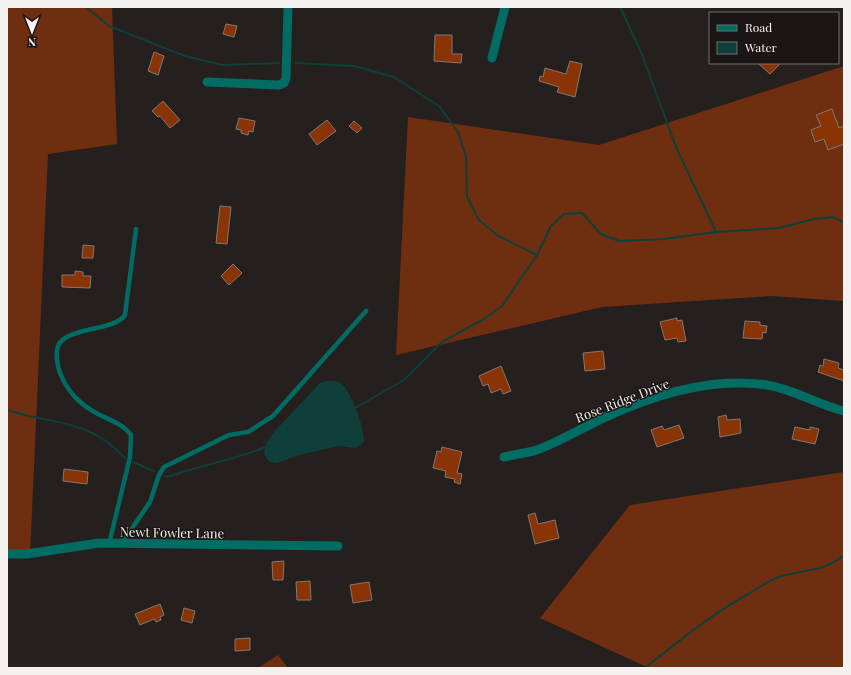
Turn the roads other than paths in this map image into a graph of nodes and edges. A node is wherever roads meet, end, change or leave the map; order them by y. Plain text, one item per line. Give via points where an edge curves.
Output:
1 (288, 7) edge
2 (505, 7) edge
3 (492, 58) dead end
4 (206, 82) dead end
5 (136, 229) dead end
6 (366, 311) dead end
7 (844, 411) edge
8 (504, 458) dead end
9 (109, 544) junction
10 (121, 544) junction
11 (338, 546) dead end
12 (7, 554) edge

1 - 4 street via 284,83 279,85
2 - 3 street
5 - 9 lane via 125,315 122,320 66,338 60,342 57,351 63,379 76,399 98,414 122,425 131,435 130,457
6 - 10 lane via 273,416 248,432 229,435 164,467 150,502
7 - 8 street, Rose Ridge Drive via 793,391 766,385 731,383 681,391 645,402 610,415 535,450
9 - 10 street, Newt Fowler Lane
9 - 12 street, Newt Fowler Lane via 86,544 27,554
10 - 11 street, Newt Fowler Lane

